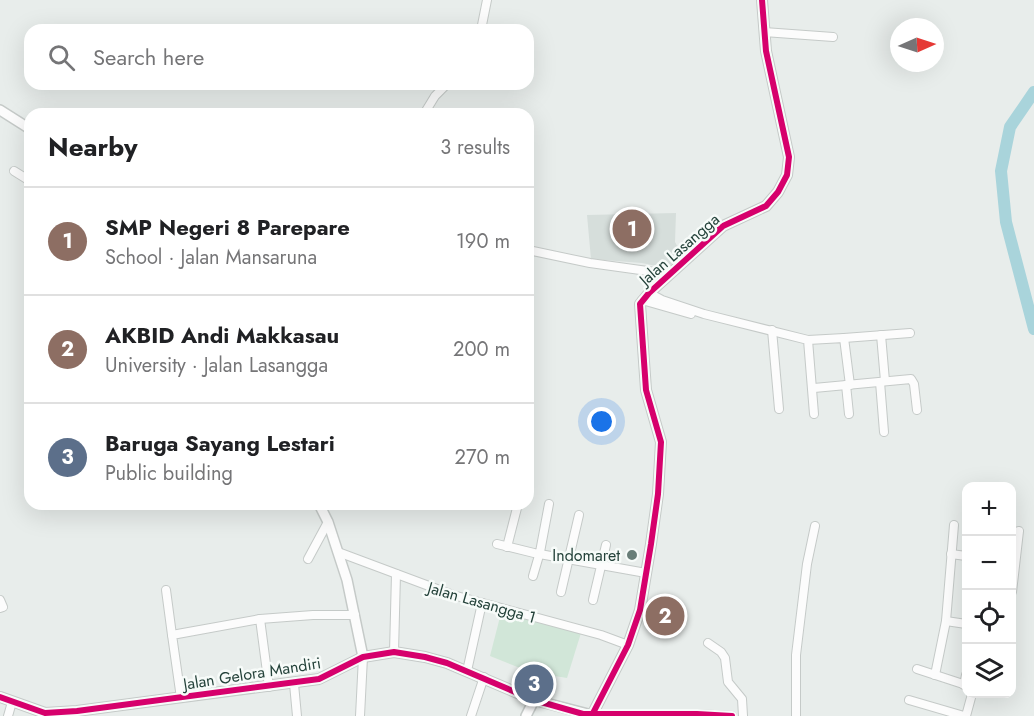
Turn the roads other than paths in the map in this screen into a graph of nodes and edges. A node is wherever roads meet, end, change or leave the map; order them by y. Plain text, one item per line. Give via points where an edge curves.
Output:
1 (487, 0) edge
2 (762, 0) edge
3 (482, 24) edge
4 (764, 32) junction
5 (833, 38) dead end
6 (442, 90) edge
7 (429, 108) edge
8 (0, 110) edge
9 (24, 125) edge
10 (14, 171) dead end
11 (24, 177) edge
12 (534, 251) edge
13 (669, 274) junction
14 (646, 296) junction
15 (772, 330) junction
16 (910, 333) dead end
17 (881, 334) junction
18 (844, 338) junction
19 (808, 340) junction
20 (883, 382) junction
21 (848, 385) junction
22 (813, 388) junction
23 (779, 410) dead end
24 (917, 410) dead end
25 (814, 414) dead end
26 (849, 414) dead end
27 (884, 432) dead end
28 (549, 504) dead end
29 (322, 510) edge
30 (516, 510) edge
31 (579, 515) dead end
32 (328, 522) junction
33 (954, 525) dead end
34 (815, 526) dead end
35 (1018, 531) dead end
36 (1016, 543) edge
37 (497, 544) dead end
38 (606, 545) dead end
39 (507, 546) junction
40 (338, 552) junction
41 (540, 552) junction
42 (951, 554) junction
43 (962, 555) edge
44 (568, 558) junction
45 (308, 559) dead end
46 (601, 564) junction
47 (646, 573) junction
48 (396, 574) junction
49 (532, 576) dead end
50 (166, 590) dead end
51 (561, 591) dead end
52 (0, 600) edge
53 (593, 600) dead end
54 (482, 603) junction
55 (0, 608) edge
56 (355, 615) junction
57 (260, 619) junction
58 (946, 621) junction
59 (962, 623) edge
60 (172, 635) junction
61 (708, 643) dead end
62 (628, 645) junction
63 (394, 652) junction
64 (363, 657) junction
65 (917, 669) dead end
66 (467, 671) junction
67 (935, 675) junction
68 (484, 677) junction
69 (294, 684) junction
70 (962, 684) edge
71 (268, 687) junction
72 (0, 697) edge
73 (181, 698) junction
74 (970, 698) edge
75 (534, 700) junction
76 (909, 700) dead end
77 (12, 702) junction
78 (78, 714) edge
79 (596, 715) edge
80 (8, 716) edge
81 (297, 716) edge
82 (360, 716) edge
83 (471, 716) edge
84 (526, 716) edge
85 (732, 716) edge
86 (743, 716) edge
87 (796, 716) edge
88 (965, 716) edge

1 - 3 street
2 - 4 street, Jalan Lasangga
4 - 5 street
4 - 13 street, Jalan Lasangga via 789,157 787,175 766,206 723,226
6 - 7 street
8 - 9 street
10 - 11 street
12 - 13 street
13 - 14 street, Jalan Lasangga
14 - 15 street via 694,315
14 - 47 street, Jalan Lasangga via 640,309 645,383 662,447
15 - 19 street
15 - 23 street
16 - 17 street
17 - 18 street
17 - 20 street
18 - 19 street
18 - 21 street
19 - 22 street
20 - 21 street
20 - 24 street via 913,381
20 - 27 street
21 - 22 street
21 - 26 street
22 - 25 street
28 - 41 street
29 - 32 street
30 - 39 street
31 - 44 street
32 - 40 street
32 - 45 street
33 - 42 street
34 - 87 street via 796,655
35 - 36 street
37 - 39 street
38 - 46 street
39 - 41 street
40 - 48 street, Jalan Lasangga 1
40 - 56 street
41 - 44 street
41 - 49 street
42 - 43 street
42 - 58 street
44 - 46 street
44 - 51 street
46 - 47 street
46 - 53 street
47 - 62 street, Jalan Lasangga via 640,610
48 - 54 street, Jalan Lasangga 1
48 - 63 street
50 - 60 street
52 - 55 street
54 - 62 street, Jalan Lasangga 1
54 - 66 street
56 - 57 street
56 - 64 street
57 - 60 street
57 - 71 street
58 - 59 street
58 - 67 street
60 - 73 street
61 - 86 street via 725,658 729,684 742,699
62 - 79 street, Jalan Lasangga
63 - 64 street, Jalan Gelora Mandiri
63 - 66 street, Jalan Gelora Mandiri
64 - 69 street, Jalan Gelora Mandiri via 331,675
64 - 82 street
65 - 67 street
66 - 68 street, Jalan Gelora Mandiri
67 - 70 street
68 - 75 street, Jalan Gelora Mandiri
68 - 83 street
69 - 71 street, Jalan Gelora Mandiri
69 - 81 street
71 - 73 street, Jalan Gelora Mandiri
72 - 77 street, Jalan Gelora Mandiri
73 - 78 street, Jalan Gelora Mandiri
74 - 88 street
75 - 79 street, Jalan Gelora Mandiri
75 - 84 street
76 - 88 street
77 - 78 street, Jalan Gelora Mandiri via 45,713
77 - 80 street
79 - 85 street

